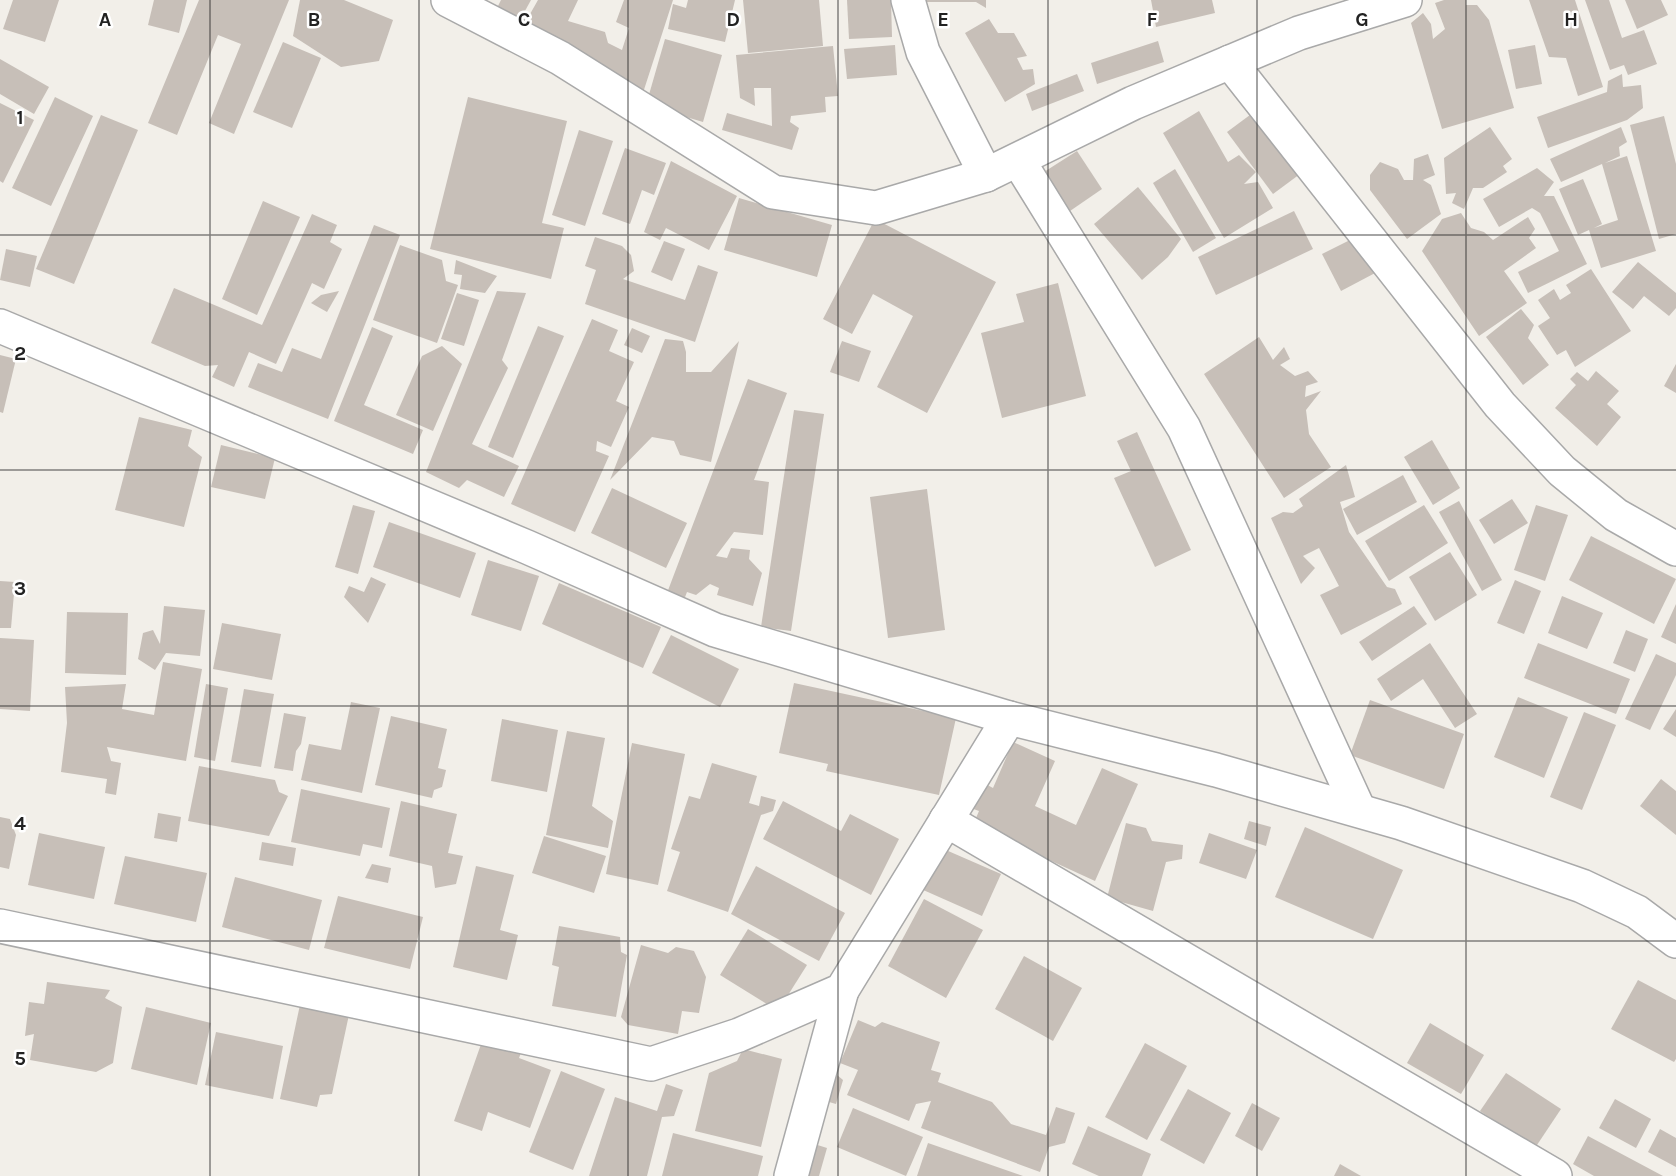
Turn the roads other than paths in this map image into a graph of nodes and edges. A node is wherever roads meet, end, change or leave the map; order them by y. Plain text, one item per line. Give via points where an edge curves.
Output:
1 (448, 0) edge
2 (908, 0) edge
3 (1405, 0) edge
4 (1230, 62) junction
5 (1018, 160) junction
6 (986, 175) junction
7 (0, 326) edge
8 (1676, 549) edge
9 (1009, 718) junction
10 (1359, 810) junction
11 (946, 820) junction
12 (0, 926) edge
13 (1676, 941) edge
14 (843, 990) junction
15 (791, 1176) edge
16 (1555, 1176) edge

1 - 6 street via 560,58 773,192 876,208
2 - 6 street via 923,52
3 - 4 street via 1299,33
4 - 5 street via 1133,102
4 - 8 street via 1500,405 1562,471 1607,508
5 - 6 street
5 - 10 street via 1184,428
7 - 9 street via 715,630
9 - 10 street
9 - 11 street
10 - 13 street via 1582,886 1637,912
11 - 14 street
11 - 16 street
12 - 14 street via 651,1064 739,1035
14 - 15 street

